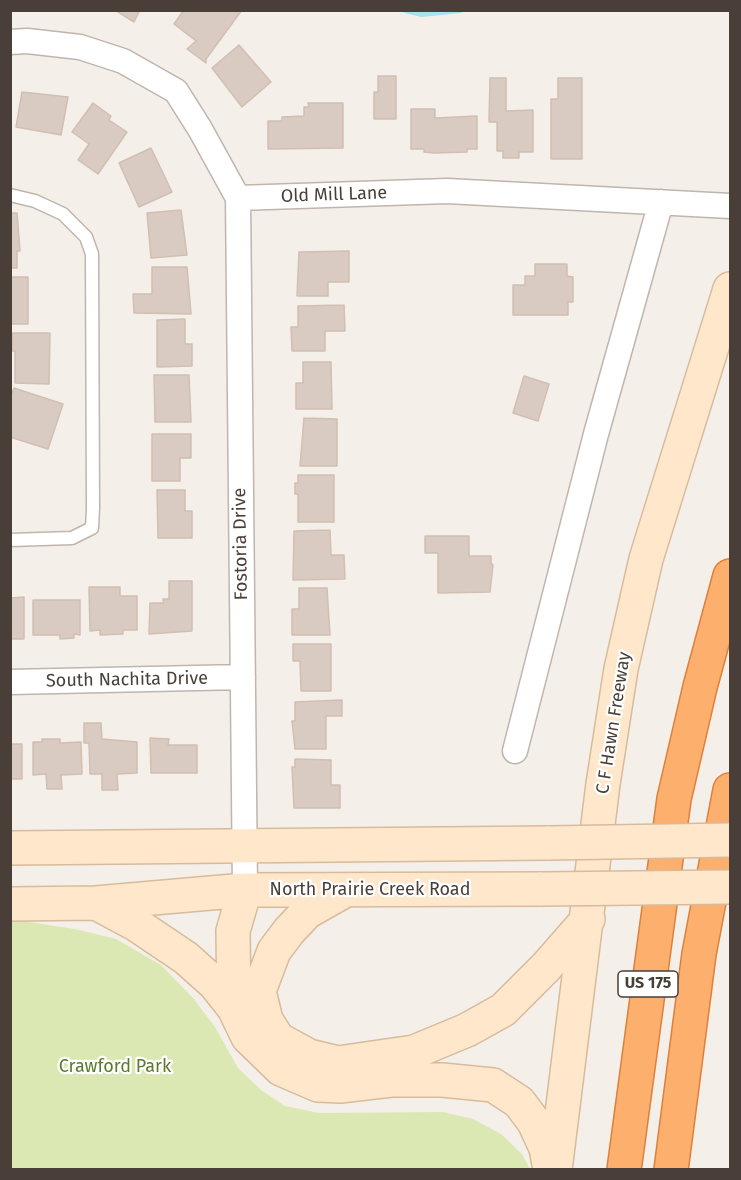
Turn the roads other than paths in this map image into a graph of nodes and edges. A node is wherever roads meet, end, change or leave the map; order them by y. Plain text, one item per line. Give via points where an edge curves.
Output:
1 (10, 42) edge
2 (10, 195) edge
3 (238, 198) junction
4 (661, 202) junction
5 (730, 206) edge
6 (730, 289) edge
7 (10, 540) edge
8 (730, 576) edge
9 (243, 677) junction
10 (10, 682) edge
11 (515, 751) dead end
12 (730, 790) edge
13 (730, 840) edge
14 (245, 847) junction
15 (10, 848) edge
16 (730, 887) edge
17 (245, 890) junction
18 (344, 891) junction
19 (96, 903) junction
20 (10, 904) edge
21 (588, 919) junction
22 (247, 1000) junction
23 (550, 1170) edge
24 (555, 1170) edge
25 (624, 1170) edge
26 (671, 1170) edge

1 - 3 street via 80,47 123,61 176,91
2 - 7 lane via 63,214 86,237 92,254 93,508 92,528 72,538
3 - 4 street, Old Mill Lane via 447,191
3 - 9 street, Fostoria Drive
4 - 5 street, Old Mill Lane
4 - 11 street via 596,434
6 - 21 main road, C F Hawn Freeway via 646,560 621,669
8 - 25 highway, US 175 via 674,800
9 - 10 street, South Nachita Drive
9 - 14 street, Fostoria Drive
12 - 26 highway, US 175 via 699,954
13 - 14 main road, bridge
14 - 15 main road
14 - 17 street, Fostoria Drive
16 - 18 main road, North Prairie Creek Road, bridge
17 - 18 main road, North Prairie Creek Road
17 - 19 main road, North Prairie Creek Road
17 - 22 main road via 259,932
18 - 22 main road via 307,912 289,931
19 - 20 main road, North Prairie Creek Road
19 - 22 main road via 186,958 215,984
21 - 22 main road via 502,1010 414,1052 338,1063 309,1056 278,1039
21 - 24 main road, C F Hawn Freeway
22 - 23 main road via 248,1037 281,1069 318,1085 392,1080 493,1085 519,1102 534,1122

